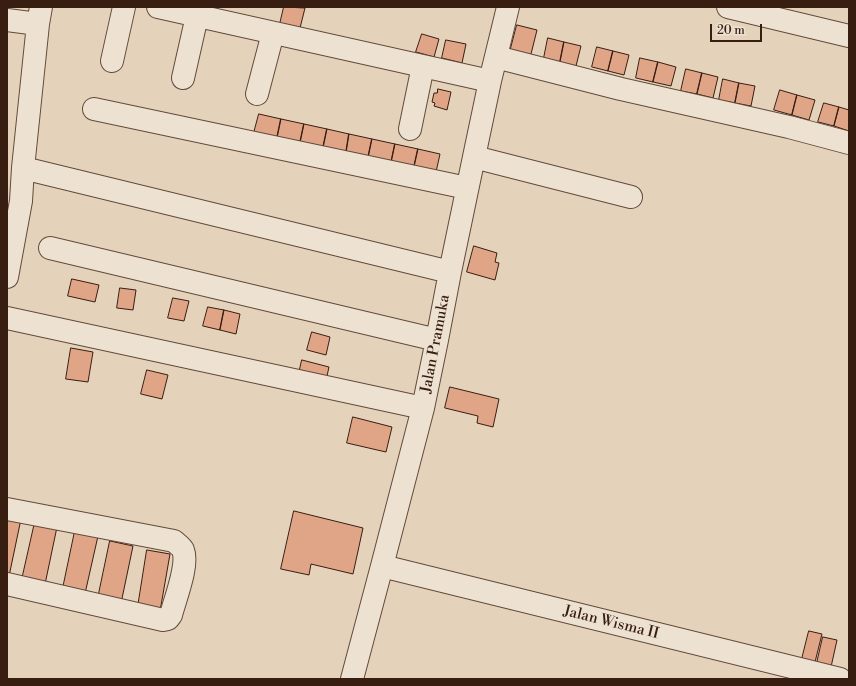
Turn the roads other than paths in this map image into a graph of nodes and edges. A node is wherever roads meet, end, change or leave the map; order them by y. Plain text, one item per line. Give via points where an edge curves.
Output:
1 (124, 7) edge
2 (158, 7) edge
3 (508, 7) edge
4 (728, 7) edge
5 (40, 16) edge
6 (197, 16) junction
7 (7, 20) edge
8 (273, 33) junction
9 (849, 36) edge
10 (496, 57) junction
11 (112, 61) dead end
12 (423, 66) junction
13 (183, 78) dead end
14 (490, 81) junction
15 (257, 94) dead end
16 (94, 109) dead end
17 (410, 129) dead end
18 (849, 143) edge
19 (474, 157) junction
20 (23, 168) junction
21 (467, 188) junction
22 (631, 197) dead end
23 (14, 201) edge
24 (50, 248) dead end
25 (450, 272) junction
26 (7, 277) edge
27 (7, 318) edge
28 (437, 340) junction
29 (423, 408) junction
30 (7, 509) edge
31 (382, 566) junction
32 (7, 584) edge
33 (353, 679) edge
34 (840, 679) edge

1 - 11 street
2 - 6 street
3 - 10 street, Jalan Pramuka
4 - 9 street
5 - 7 street
5 - 20 street
6 - 8 street
6 - 13 street
8 - 12 street
8 - 15 street
10 - 14 street, Jalan Pramuka
10 - 18 street via 622,89 789,126
12 - 14 street
12 - 17 street
14 - 19 street, Jalan Pramuka
16 - 21 street
19 - 21 street, Jalan Pramuka
19 - 22 street
20 - 23 street
20 - 25 street
21 - 25 street, Jalan Pramuka
23 - 26 street
24 - 28 street
25 - 28 street, Jalan Pramuka
27 - 29 street
28 - 29 street, Jalan Pramuka
29 - 31 street, Jalan Pramuka
30 - 32 street via 174,541 183,549 185,561 170,615 168,619 163,620
31 - 33 street, Jalan Pramuka
31 - 34 street, Jalan Wisma II

